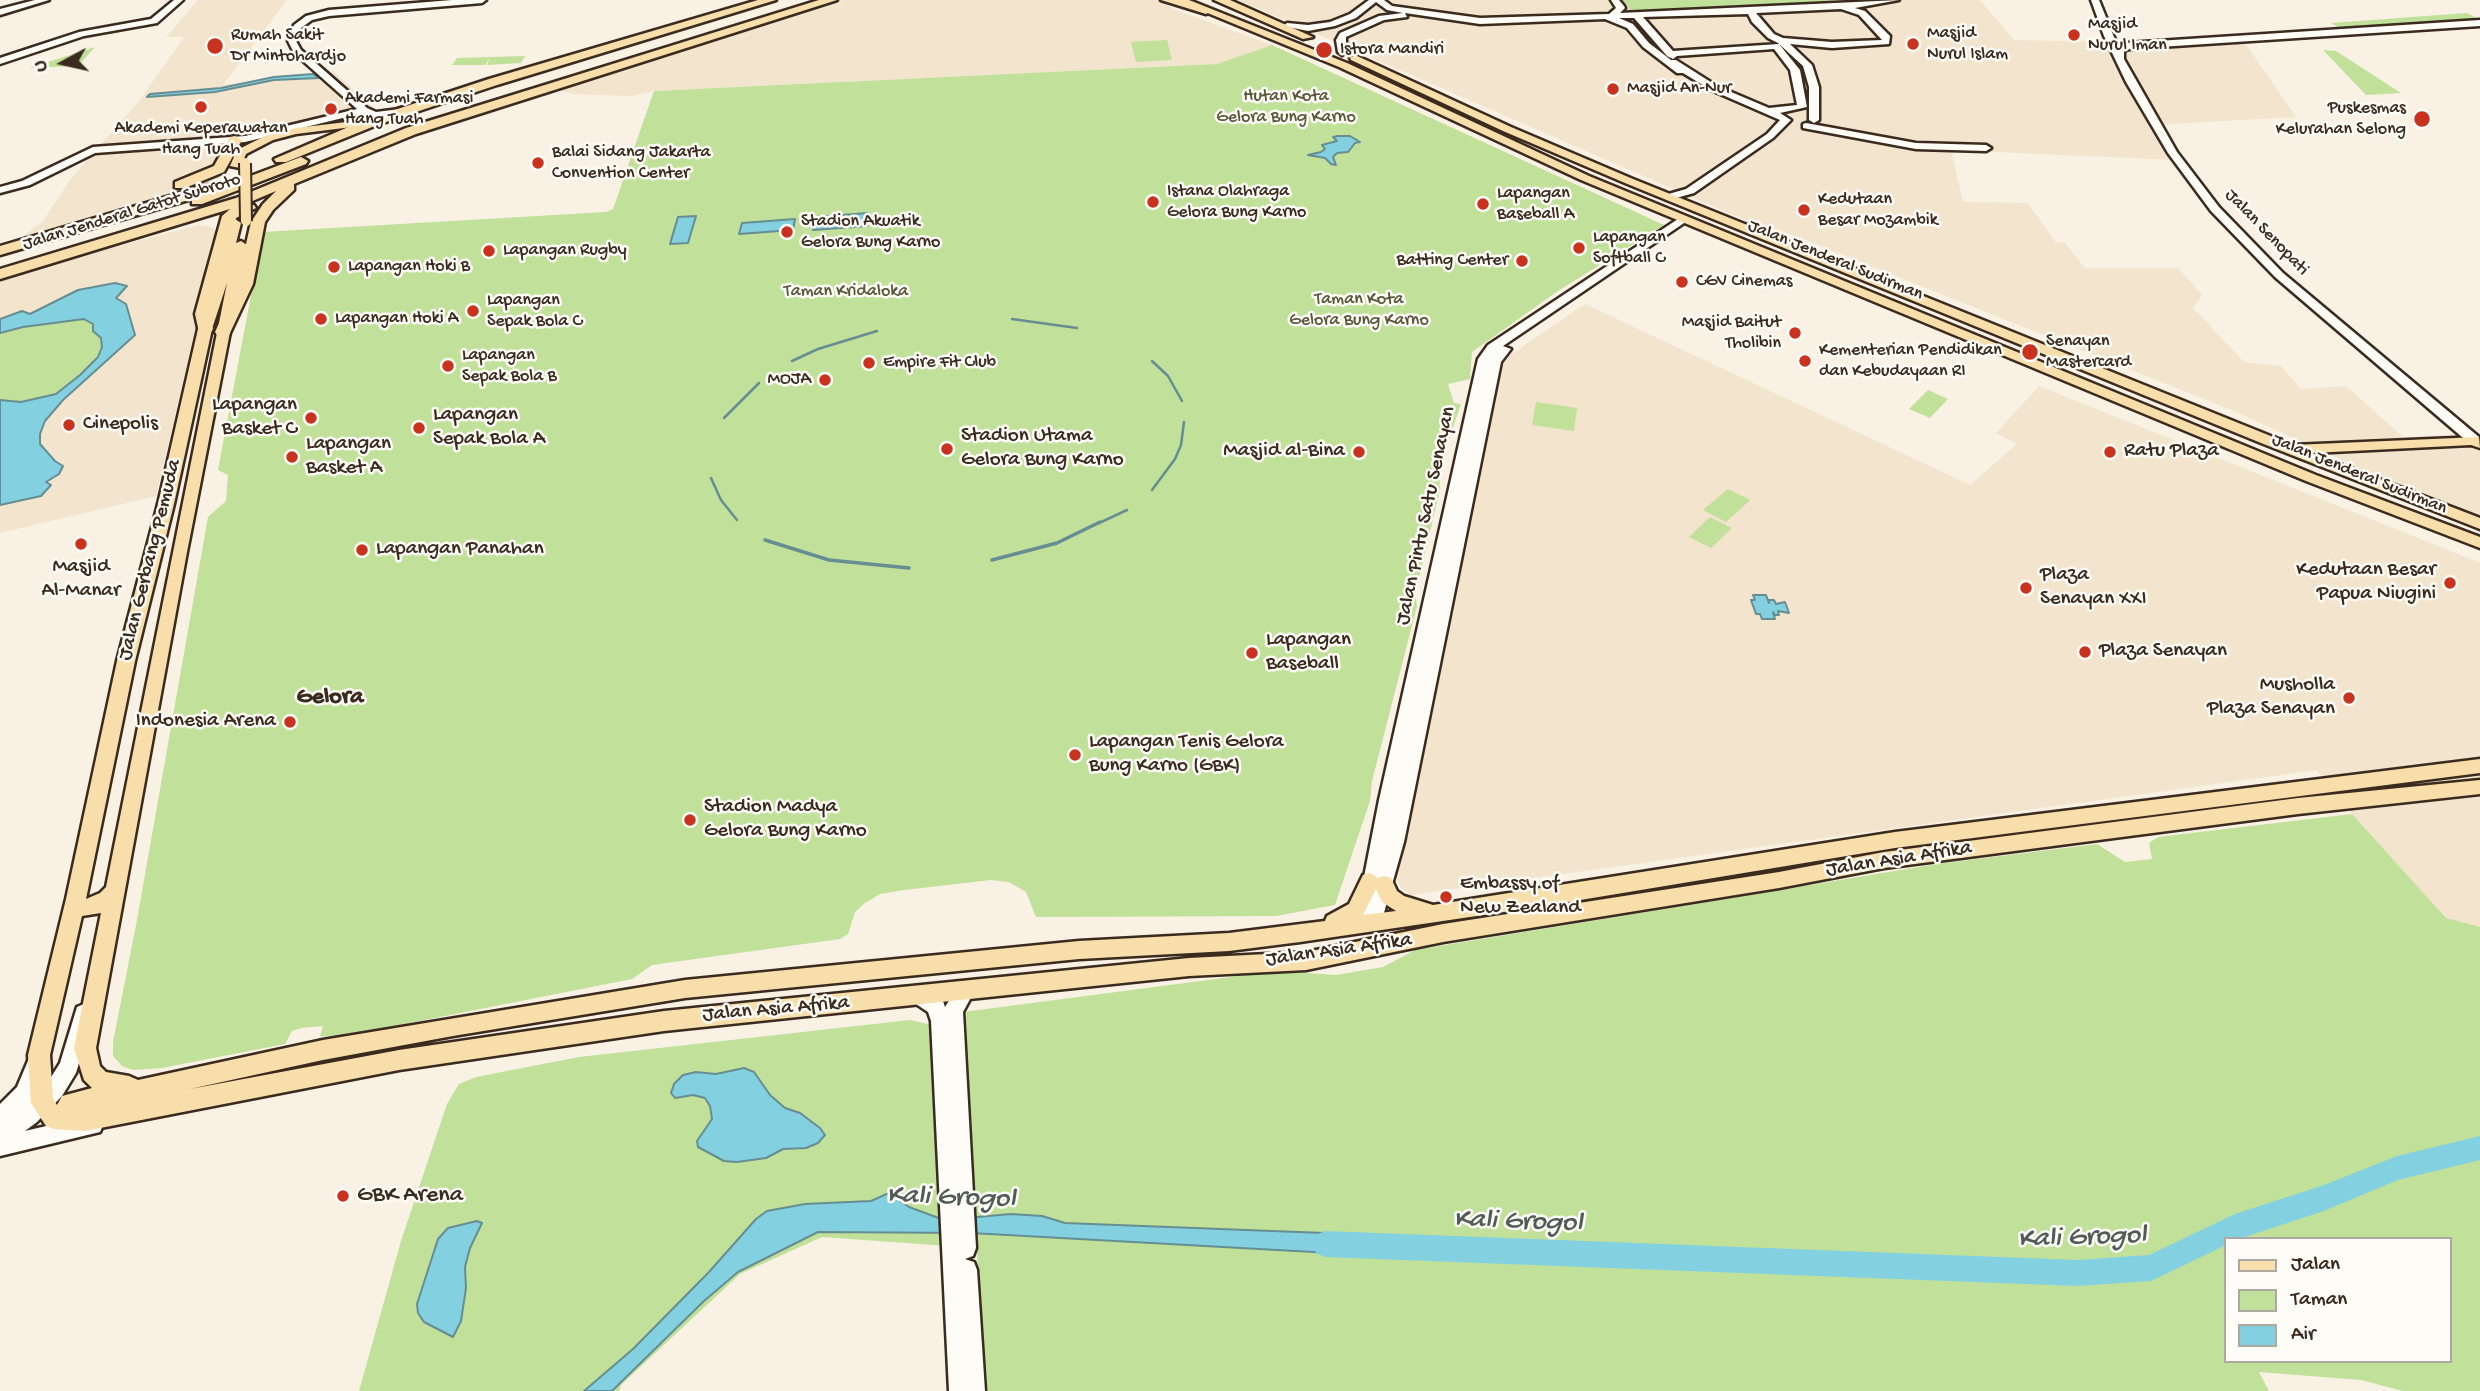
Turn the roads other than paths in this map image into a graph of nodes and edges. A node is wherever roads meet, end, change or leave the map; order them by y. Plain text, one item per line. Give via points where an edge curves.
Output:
1 (45, 0) edge
2 (179, 0) edge
3 (482, 0) edge
4 (770, 0) edge
5 (776, 0) edge
6 (793, 0) edge
7 (809, 0) edge
8 (831, 0) edge
9 (1167, 0) edge
10 (1181, 0) edge
11 (1220, 0) edge
12 (1376, 0) edge
13 (1615, 0) edge
14 (1895, 0) edge
15 (2095, 0) edge
16 (464, 1) edge
17 (1209, 5) edge
18 (1866, 5) junction
19 (1835, 7) junction
20 (1751, 11) junction
21 (0, 12) edge
22 (1424, 14) junction
23 (1637, 16) junction
24 (1609, 18) junction
25 (2480, 23) edge
26 (1287, 26) junction
27 (2108, 36) junction
28 (713, 37) junction
29 (1313, 39) joint
30 (1779, 44) junction
31 (2159, 45) junction
32 (1330, 47) dead end
33 (624, 50) junction
34 (1793, 51) junction
35 (1342, 52) junction
36 (1672, 58) junction
37 (2120, 59) junction
38 (0, 61) edge
39 (1701, 81) junction
40 (481, 99) junction
41 (1813, 103) junction
42 (1759, 107) junction
43 (366, 116) junction
44 (1786, 119) junction
45 (1810, 124) junction
46 (1828, 127) junction
47 (1770, 136) junction
48 (234, 139) junction
49 (1938, 144) junction
50 (1983, 145) dead end
51 (293, 154) junction
52 (241, 164) junction
53 (317, 169) junction
54 (217, 187) junction
55 (0, 190) edge
56 (160, 195) junction
57 (1685, 197) junction
58 (141, 211) junction
59 (1689, 221) junction
60 (246, 224) junction
61 (157, 229) junction
62 (223, 235) junction
63 (0, 251) edge
64 (0, 259) edge
65 (0, 265) edge
66 (0, 274) edge
67 (205, 329) junction
68 (223, 332) joint
69 (2477, 442) edge
70 (2291, 450) junction
71 (2480, 524) edge
72 (2480, 543) edge
73 (2480, 766) edge
74 (2480, 787) edge
75 (2100, 822) junction
76 (1377, 883) junction
77 (114, 891) junction
78 (76, 899) junction
79 (1541, 908) junction
80 (1445, 911) junction
81 (1369, 925) junction
82 (1443, 933) junction
83 (1157, 944) junction
84 (1244, 963) junction
85 (1189, 967) junction
86 (965, 992) junction
87 (920, 996) junction
88 (94, 1000) junction
89 (39, 1055) junction
90 (171, 1082) junction
91 (42, 1103) junction
92 (155, 1106) junction
93 (0, 1116) edge
94 (0, 1136) edge
95 (0, 1146) edge
96 (958, 1215) junction
97 (960, 1254) junction
98 (961, 1391) edge
99 (973, 1391) edge

1 - 21 main road
2 - 38 main road via 154,21 82,34
3 - 16 main road
4 - 43 highway, Jalan Jenderal Gatot Subroto via 400,112
5 - 33 highway
6 - 33 highway
7 - 40 highway
8 - 28 highway, Jalan Jenderal Gatot Subroto
9 - 17 highway
10 - 17 main road, Jalan Jenderal Sudirman
11 - 26 highway
12 - 22 main road via 1390,8
12 - 26 main road via 1332,24
13 - 24 main road via 1620,8
14 - 18 main road
15 - 27 main road, Jalan Senopati
16 - 43 main road via 345,10 309,18 295,31 293,46
17 - 29 main road, Jalan Jenderal Sudirman
17 - 59 main road, Jalan Jenderal Sudirman via 1577,175
18 - 19 main road
18 - 34 main road via 1864,12 1892,39 1890,44
19 - 20 main road
19 - 30 main road via 1862,13 1886,42
20 - 23 main road
20 - 30 main road
22 - 24 main road via 1480,21
22 - 35 main road via 1387,17 1353,29 1341,39
23 - 24 main road
23 - 36 main road
24 - 39 main road via 1630,26 1662,59
25 - 31 main road
26 - 29 highway
27 - 31 main road
27 - 37 main road, Jalan Senopati
28 - 40 highway
28 - 53 highway, Jalan Jenderal Gatot Subroto via 411,131
30 - 34 main road
30 - 36 main road
30 - 42 main road via 1795,70 1802,107 1784,111
31 - 37 main road via 2124,47
32 - 35 main road, Jalan Jenderal Sudirman
33 - 64 highway via 415,116 185,206
34 - 41 main road via 1811,72
35 - 57 main road, Jalan Jenderal Sudirman via 1523,136 1669,197
36 - 39 main road
37 - 69 main road, Jalan Senopati via 2173,153 2231,226 2279,275
39 - 42 main road
40 - 65 highway via 201,206
41 - 45 main road
41 - 46 main road
42 - 44 main road
43 - 48 main road
43 - 51 highway, Jalan Jenderal Gatot Subroto
43 - 52 main road via 269,138 241,152
44 - 45 main road via 1797,114
44 - 47 main road
45 - 46 main road
45 - 47 main road
45 - 49 main road via 1894,143
46 - 49 main road
47 - 57 main road
48 - 55 main road via 93,150 26,183
48 - 56 highway via 216,170
49 - 50 main road
51 - 52 main road via 304,143 302,138 290,136 265,143
51 - 54 highway, Jalan Jenderal Gatot Subroto
52 - 60 main road, Jalan Gerbang Pemuda
53 - 60 highway
53 - 61 highway, Jalan Jenderal Gatot Subroto
54 - 56 highway
54 - 58 highway, Jalan Jenderal Gatot Subroto
56 - 58 highway
57 - 70 main road, Jalan Jenderal Sudirman
58 - 63 highway, Jalan Jenderal Gatot Subroto
59 - 72 main road, Jalan Jenderal Sudirman via 2311,478
59 - 76 main road, Jalan Pintu Satu Senayan via 1487,353
60 - 62 highway via 256,209 230,214
60 - 67 main road, Jalan Gerbang Pemuda
60 - 68 highway via 245,284
61 - 62 highway via 211,219 222,224
61 - 66 highway, Jalan Jenderal Gatot Subroto
62 - 67 highway via 203,314
67 - 78 main road, Jalan Gerbang Pemuda via 126,661
68 - 77 main road, Jalan Gerbang Pemuda
69 - 70 main road, Jalan Jenderal Sudirman
70 - 71 main road, Jalan Jenderal Sudirman
73 - 75 main road, Jalan Asia Afrika
74 - 75 main road, Jalan Asia Afrika
75 - 79 main road, Jalan Asia Afrika via 1779,880
76 - 80 main road via 1404,906
76 - 81 main road, Jalan Pintu Satu Senayan
76 - 83 main road via 1356,910 1335,922
77 - 78 main road via 92,908 76,907
77 - 88 main road, Jalan Gerbang Pemuda
78 - 89 main road, Jalan Gerbang Pemuda
79 - 80 main road, Jalan Asia Afrika
79 - 82 main road, Jalan Asia Afrika
80 - 81 main road, Jalan Asia Afrika
81 - 82 main road via 1386,935
81 - 83 main road, Jalan Asia Afrika via 1229,942
81 - 84 main road via 1352,944
82 - 84 main road, Jalan Asia Afrika via 1333,957
83 - 85 main road via 1222,947 1221,955
83 - 90 main road, Jalan Asia Afrika via 698,987 453,1026
84 - 85 main road, Jalan Asia Afrika
85 - 86 main road, Jalan Asia Afrika
86 - 87 main road, Jalan Asia Afrika
86 - 96 main road via 953,1012
87 - 92 main road, Jalan Asia Afrika via 651,1023 399,1060
87 - 96 main road via 931,1001 942,1021
88 - 90 main road, Jalan Gerbang Pemuda via 85,1048 92,1073 101,1081 124,1086
88 - 91 main road, Jalan Gerbang Pemuda via 79,1024 69,1068
89 - 91 main road, Jalan Gerbang Pemuda
89 - 93 main road via 25,1093
90 - 92 main road via 79,1100 70,1103 66,1111 75,1115
91 - 92 main road via 54,1118 66,1121
91 - 94 main road, Jalan Gerbang Pemuda
92 - 95 main road via 67,1133
96 - 97 main road
97 - 98 main road
97 - 99 main road

